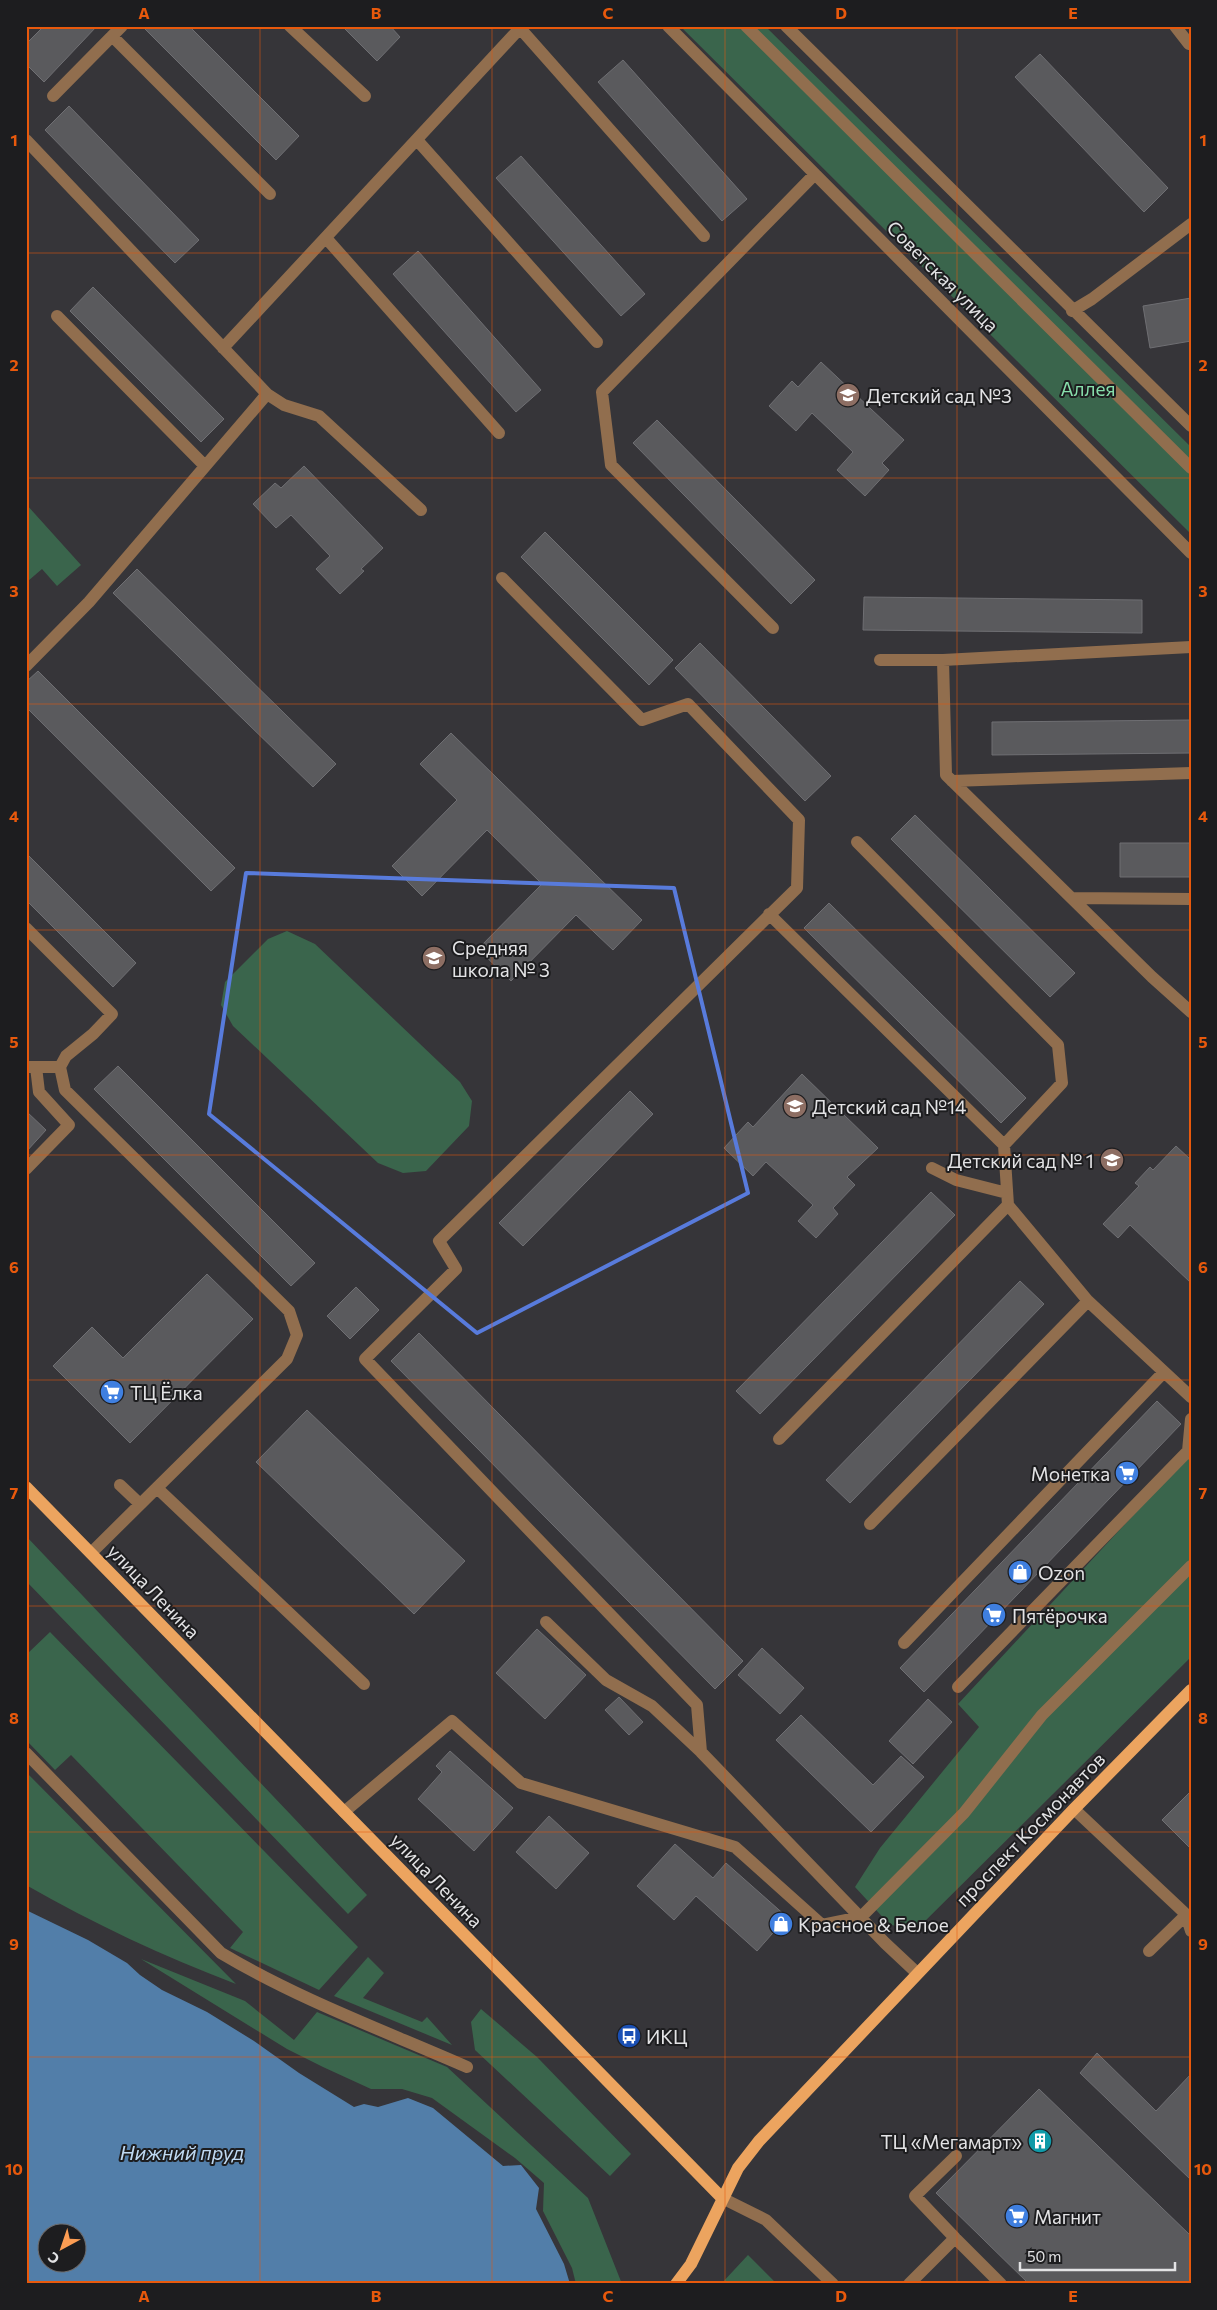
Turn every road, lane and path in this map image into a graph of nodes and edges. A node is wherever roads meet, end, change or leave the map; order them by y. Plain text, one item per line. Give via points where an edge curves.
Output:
1 (122, 26) edge
2 (290, 26) edge
3 (668, 26) edge
4 (746, 26) edge
5 (786, 26) edge
6 (1175, 26) edge
7 (520, 27) edge
8 (112, 36) junction
9 (1190, 44) edge
10 (53, 96) dead end
11 (365, 96) dead end
12 (26, 140) edge
13 (417, 140) junction
14 (815, 174) junction
15 (270, 194) dead end
16 (1191, 224) edge
17 (704, 236) dead end
18 (326, 238) junction
19 (1072, 311) junction
20 (58, 316) dead end
21 (598, 342) dead end
22 (223, 348) junction
23 (267, 394) junction
24 (1191, 426) edge
25 (500, 433) dead end
26 (205, 466) junction
27 (1191, 468) edge
28 (421, 510) dead end
29 (1191, 554) edge
30 (502, 578) dead end
31 (773, 628) dead end
32 (1191, 647) edge
33 (880, 660) dead end
34 (943, 660) junction
35 (26, 666) edge
36 (1191, 773) edge
37 (952, 781) junction
38 (857, 842) dead end
39 (1072, 898) junction
40 (1191, 899) edge
41 (769, 914) junction
42 (26, 928) edge
43 (1191, 1012) edge
44 (31, 1067) edge
45 (60, 1067) junction
46 (1004, 1145) junction
47 (932, 1168) dead end
48 (26, 1169) edge
49 (1007, 1199) junction
50 (1088, 1301) junction
51 (1164, 1372) junction
52 (1191, 1397) edge
53 (1191, 1419) edge
54 (780, 1439) dead end
55 (1189, 1453) edge
56 (120, 1485) dead end
57 (26, 1487) edge
58 (157, 1488) junction
59 (140, 1504) junction
60 (870, 1524) dead end
61 (91, 1552) junction
62 (1191, 1566) edge
63 (546, 1622) dead end
64 (904, 1643) dead end
65 (364, 1684) dead end
66 (958, 1687) dead end
67 (1191, 1690) edge
68 (701, 1752) junction
69 (26, 1753) edge
70 (1074, 1809) junction
71 (344, 1812) junction
72 (861, 1917) junction
73 (1188, 1917) edge
74 (1191, 1931) edge
75 (1149, 1951) dead end
76 (917, 1974) junction
77 (467, 2068) dead end
78 (956, 2156) dead end
79 (722, 2198) junction
80 (955, 2238) junction
81 (676, 2284) edge
82 (834, 2284) edge
83 (910, 2284) edge
84 (1001, 2284) edge

1 - 8 street
2 - 11 street
3 - 14 street, Советская улица
4 - 27 street
5 - 19 street
6 - 9 street
7 - 13 street
7 - 17 street
8 - 10 street
8 - 15 street
12 - 22 street
13 - 18 street
13 - 21 street
14 - 29 street, Советская улица
14 - 31 street via 602,392 611,465
16 - 19 street
18 - 22 street
18 - 25 street
19 - 24 street
20 - 26 street
22 - 23 street
23 - 26 street
23 - 28 street via 284,405 319,416
26 - 35 street via 89,602
30 - 41 street via 642,720 688,704 799,820 797,888
32 - 34 street
33 - 34 street
34 - 37 street via 946,775
36 - 37 street
37 - 39 street
38 - 46 street via 1058,1045 1062,1083
39 - 40 street
39 - 43 street
41 - 46 street
41 - 68 street via 439,1241 456,1269 365,1359 697,1705
42 - 45 street via 112,1014 66,1056
44 - 45 street
44 - 48 street via 39,1092 69,1125
45 - 58 street via 65,1090 289,1311 297,1334 287,1359
46 - 49 street
47 - 49 street
49 - 50 street
49 - 54 street
50 - 51 street
50 - 60 street
51 - 52 street
51 - 64 street
53 - 55 street
55 - 66 street
56 - 59 street
57 - 61 main road, улица Ленина
58 - 59 street
58 - 65 street
59 - 61 street
61 - 71 main road, улица Ленина
62 - 72 street via 1042,1716 964,1813
63 - 68 street via 606,1680 652,1706
67 - 70 main road, проспект Космонавтов
68 - 72 street
69 - 77 street via 221,1952 250,1970
70 - 73 street
70 - 76 main road, проспект Космонавтов
71 - 72 street via 452,1721 521,1783 735,1847 822,1925
71 - 79 main road, улица Ленина
72 - 76 street
73 - 74 street
73 - 75 street
76 - 79 main road, проспект Космонавтов via 759,2141 738,2168
78 - 80 street via 915,2196
79 - 81 main road, проспект Космонавтов via 691,2264
79 - 82 street, улица Ленина via 766,2220
80 - 83 street
80 - 84 street

